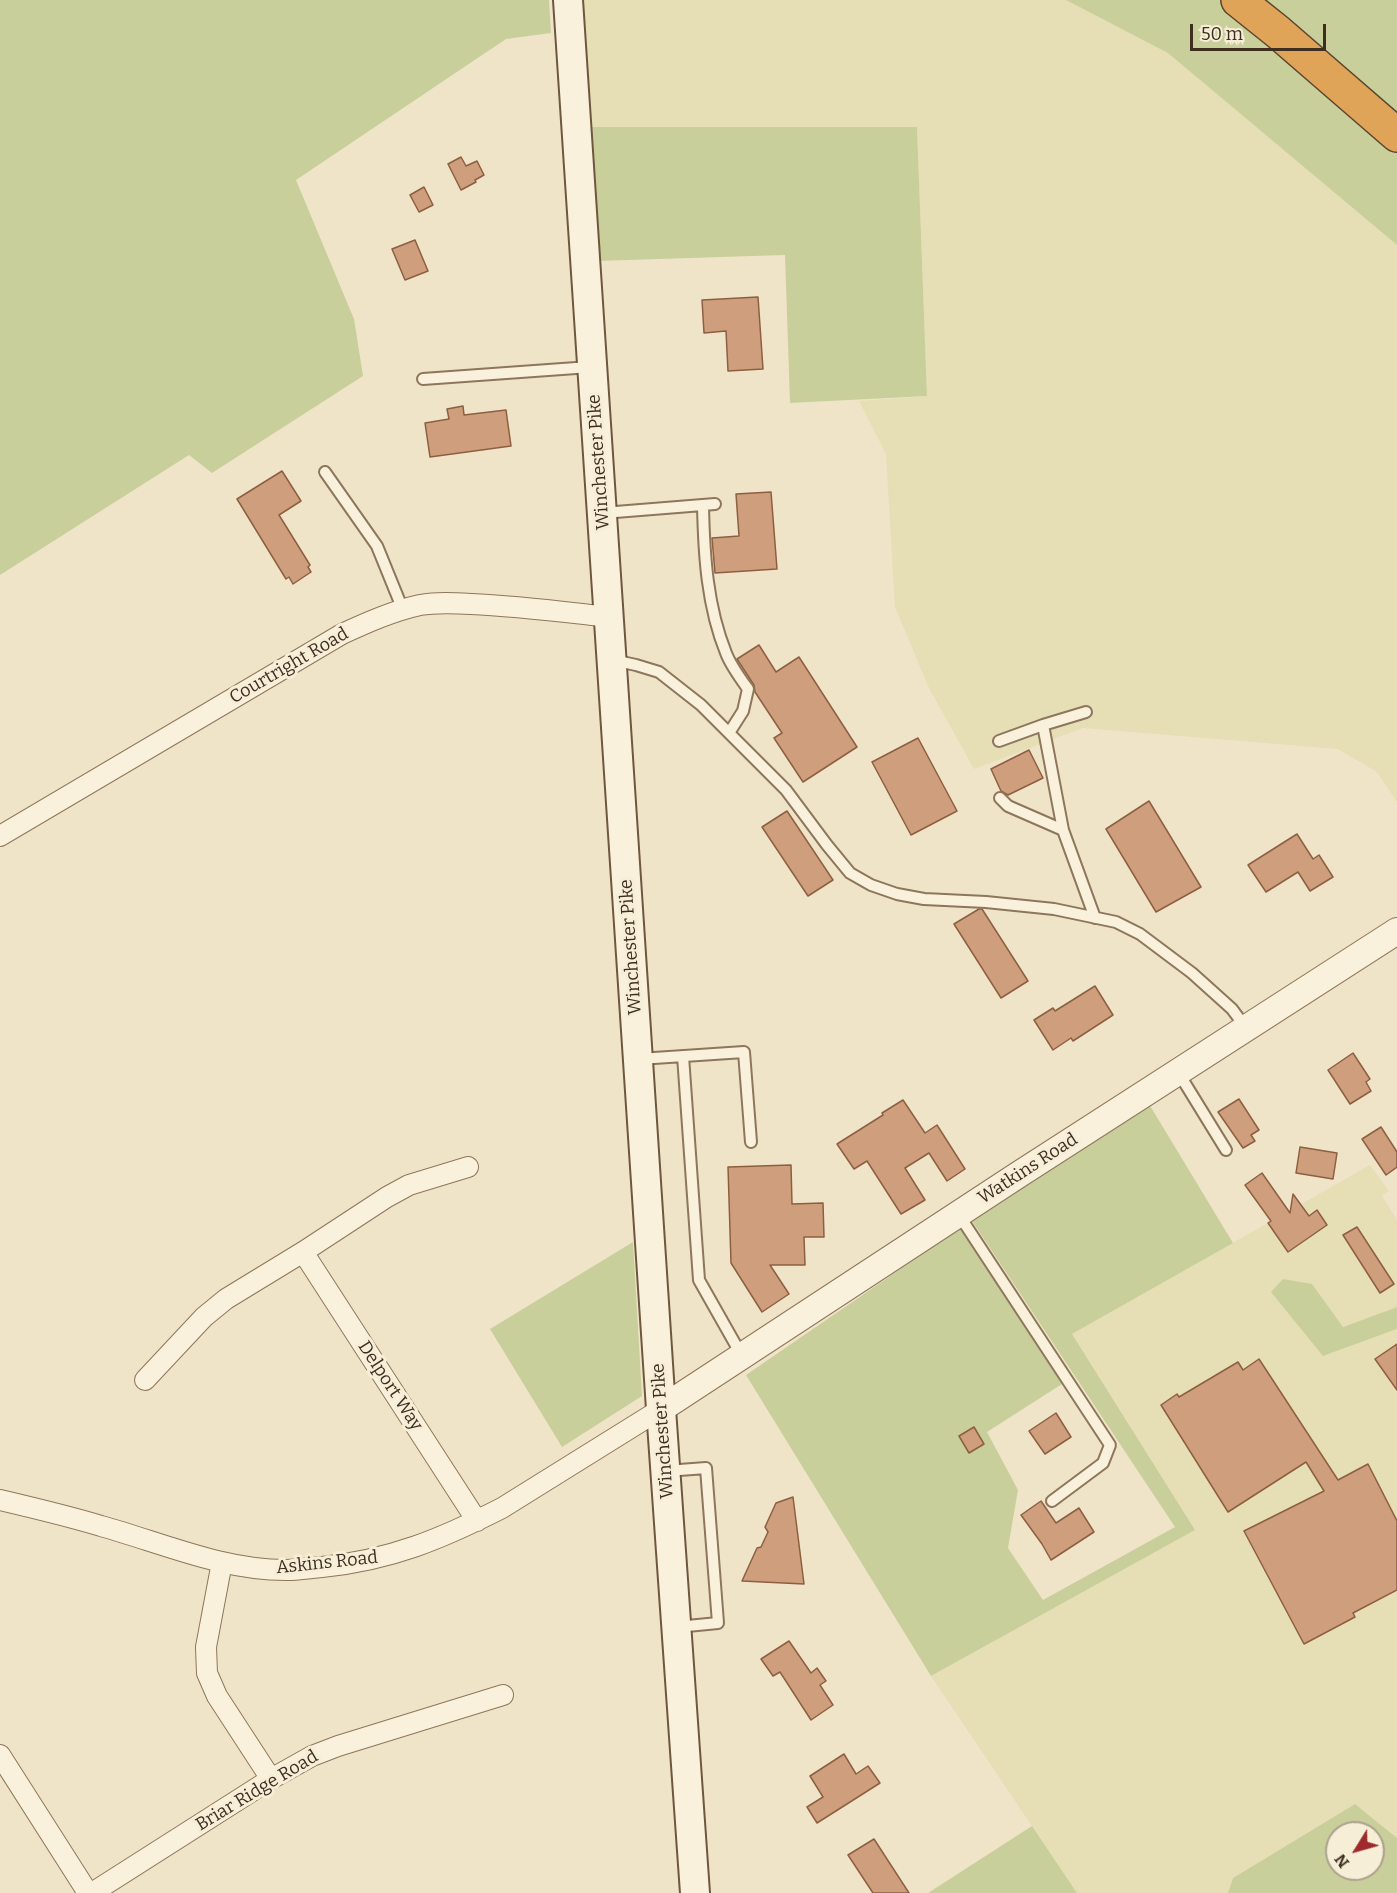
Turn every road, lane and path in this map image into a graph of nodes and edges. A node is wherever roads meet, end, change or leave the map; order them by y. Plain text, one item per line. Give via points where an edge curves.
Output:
1 (568, 0) edge
2 (1238, 0) edge
3 (1397, 135) edge
4 (593, 366) junction
5 (423, 379) dead end
6 (325, 472) dead end
7 (715, 504) dead end
8 (703, 505) junction
9 (603, 513) junction
10 (403, 610) junction
11 (610, 617) junction
12 (612, 660) junction
13 (1086, 712) dead end
14 (1043, 724) junction
15 (729, 733) junction
16 (999, 741) dead end
17 (1000, 798) dead end
18 (1063, 830) junction
19 (0, 836) edge
20 (1095, 918) junction
21 (1397, 931) edge
22 (1246, 1028) junction
23 (683, 1056) junction
24 (638, 1059) junction
25 (1178, 1072) junction
26 (751, 1142) dead end
27 (1226, 1150) dead end
28 (468, 1167) dead end
29 (959, 1214) junction
30 (303, 1252) junction
31 (743, 1356) junction
32 (145, 1380) dead end
33 (661, 1409) junction
34 (666, 1471) junction
35 (0, 1500) edge
36 (1052, 1502) dead end
37 (477, 1521) junction
38 (222, 1562) junction
39 (677, 1627) junction
40 (503, 1695) dead end
41 (0, 1755) edge
42 (272, 1779) junction
43 (90, 1893) edge
44 (696, 1893) edge

1 - 4 main road, Winchester Pike
2 - 3 highway
4 - 5 lane
4 - 9 main road, Winchester Pike
6 - 10 lane via 377,546
7 - 8 lane
8 - 9 lane
8 - 15 lane via 708,588 717,628 726,655 748,689 743,711
9 - 11 main road, Winchester Pike
10 - 11 street, Courtright Road via 443,603 484,604
10 - 19 street, Courtright Road via 342,634
11 - 12 main road, Winchester Pike
12 - 15 lane via 659,672
12 - 24 main road, Winchester Pike
13 - 14 lane
14 - 16 lane
14 - 18 lane
15 - 20 lane via 786,790 850,873 871,885 924,899 1054,909
17 - 18 lane via 1008,806
18 - 20 lane
20 - 22 lane via 1116,922 1140,934 1192,973 1232,1009
21 - 22 street, Watkins Road
22 - 25 street, Watkins Road
23 - 24 lane
23 - 26 lane via 744,1052
23 - 31 lane via 699,1280
24 - 33 main road, Winchester Pike
25 - 27 lane
25 - 29 street, Watkins Road
28 - 30 street via 409,1185
29 - 31 street, Watkins Road
29 - 36 lane via 1110,1445 1103,1463
30 - 32 street via 226,1299
30 - 37 street, Delport Way
31 - 33 street, Watkins Road
33 - 34 main road, Winchester Pike
33 - 37 street, Askins Road
34 - 39 main road, Winchester Pike
34 - 39 lane via 706,1468 718,1623
35 - 38 street, Askins Road
37 - 38 street, Askins Road via 414,1547 352,1564 287,1570
38 - 42 street via 206,1647 207,1673 217,1696
39 - 44 main road, Winchester Pike
40 - 42 street, Briar Ridge Road via 338,1746
41 - 43 street
42 - 43 street, Briar Ridge Road

